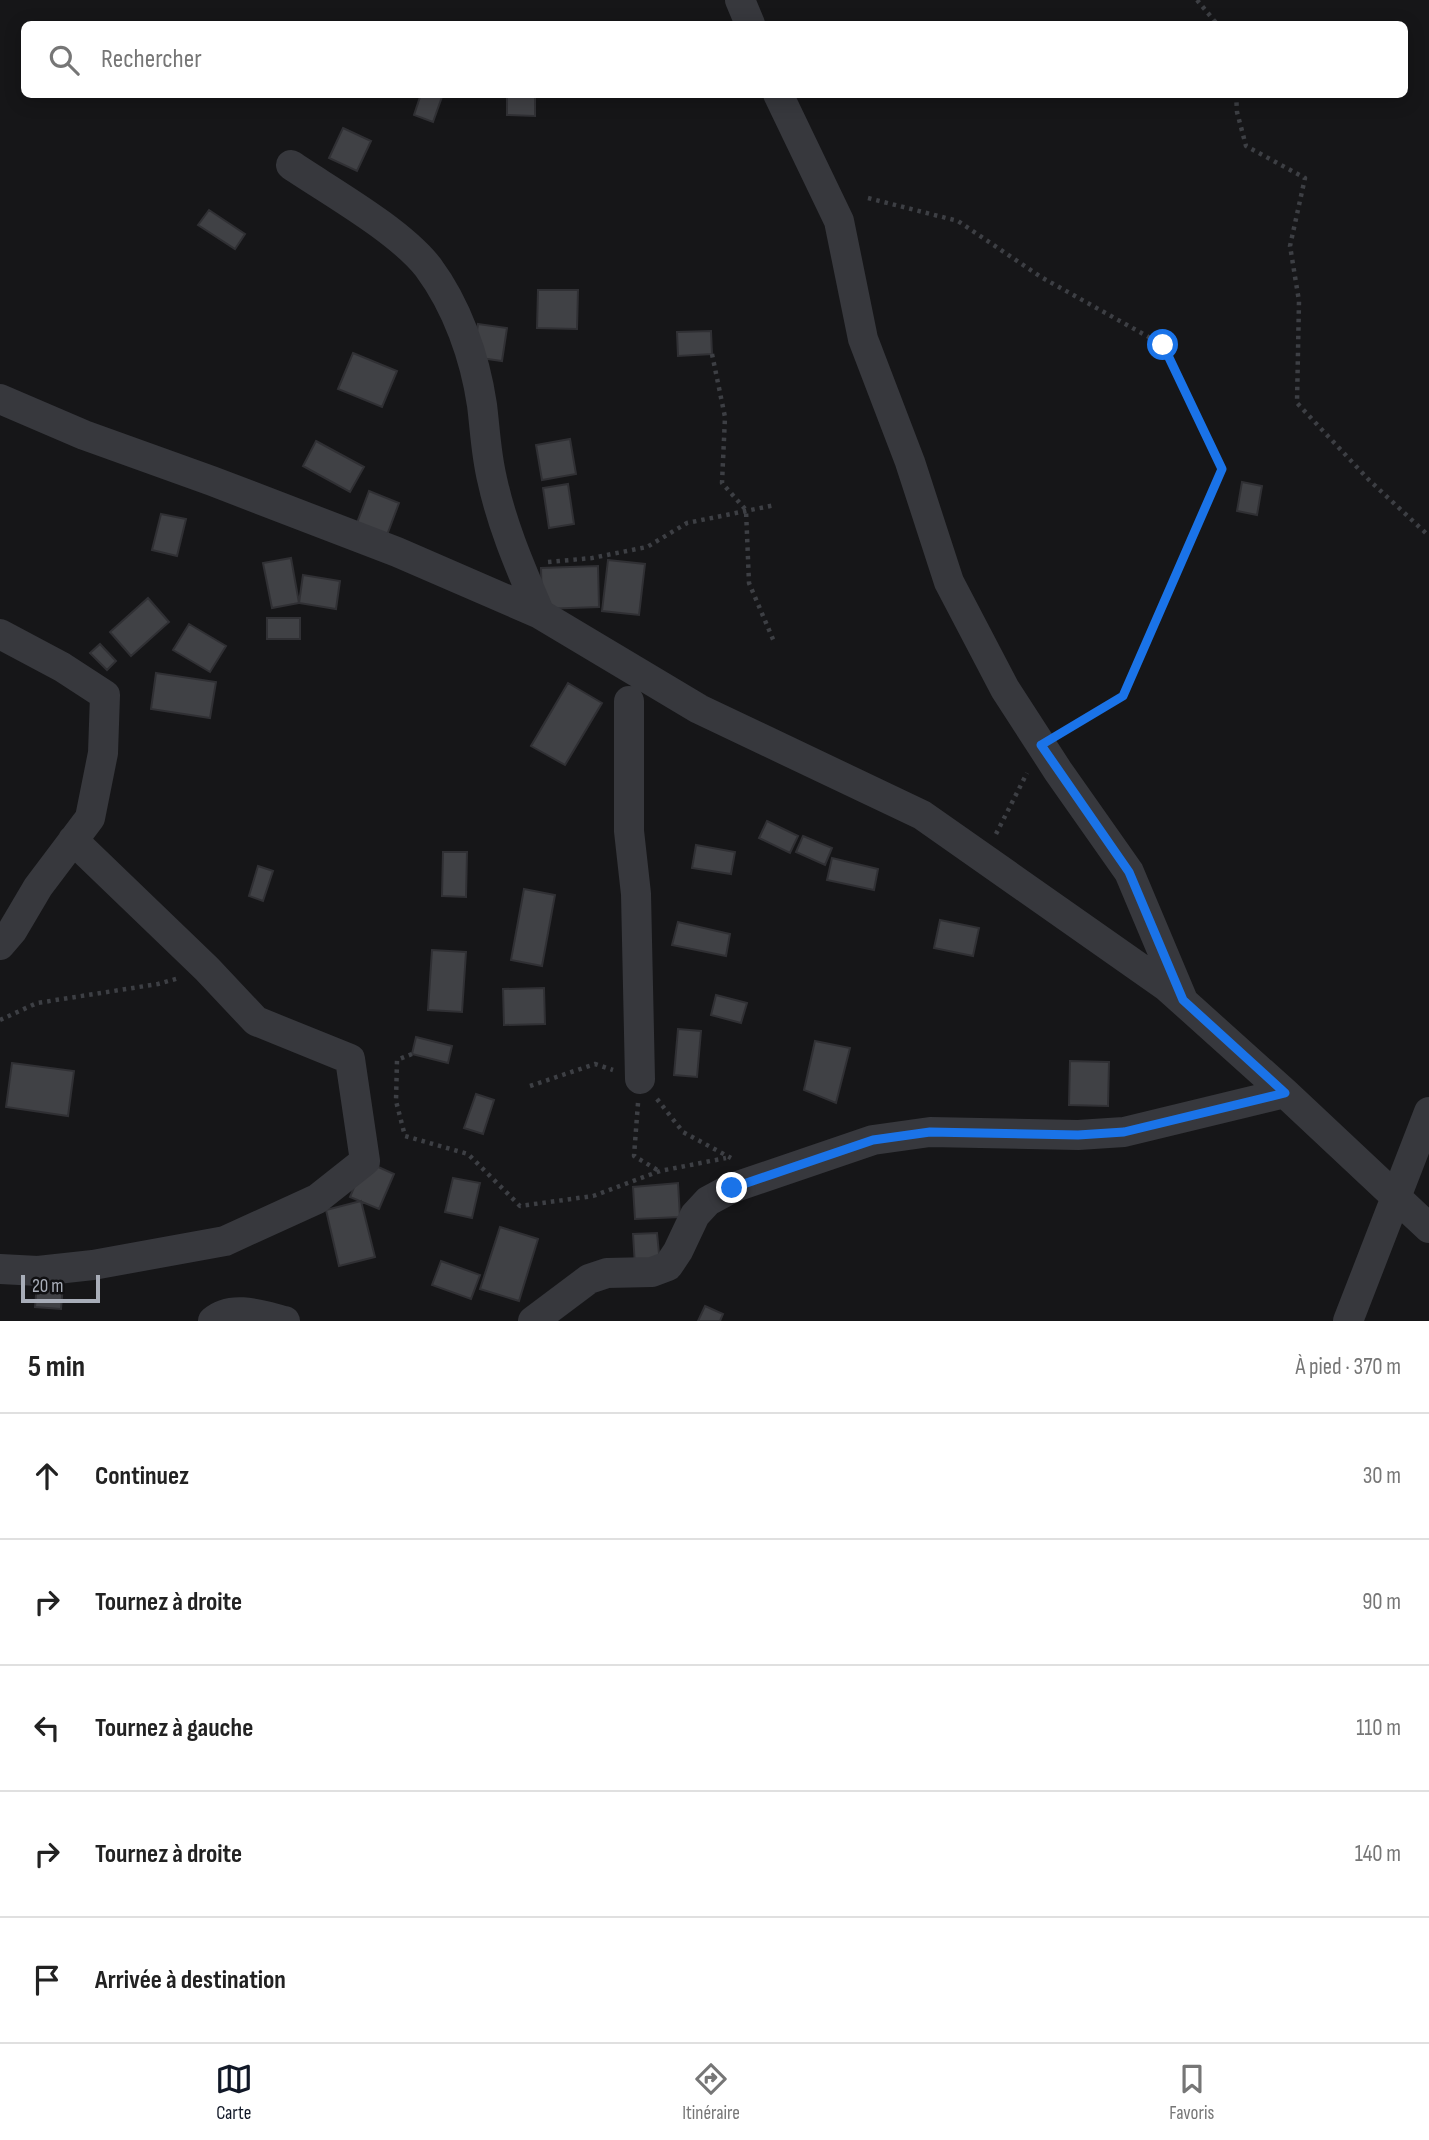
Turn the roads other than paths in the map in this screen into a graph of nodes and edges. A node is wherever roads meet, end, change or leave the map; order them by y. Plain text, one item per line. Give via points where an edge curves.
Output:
1 (740, 0) edge
2 (749, 21) edge
3 (780, 98) edge
4 (291, 165) dead end
5 (0, 399) edge
6 (540, 614) junction
7 (0, 634) edge
8 (629, 701) dead end
9 (73, 840) junction
10 (0, 945) edge
11 (1183, 1000) junction
12 (640, 1079) road end
13 (1285, 1093) junction
14 (1429, 1112) edge
15 (1395, 1197) junction
16 (1429, 1228) edge
17 (0, 1269) edge
18 (213, 1321) edge
19 (285, 1321) edge
20 (533, 1321) edge
21 (1348, 1321) edge

1 - 2 street
3 - 11 street via 839,221 863,339 949,582 1005,689 1129,872
4 - 6 street via 391,232 426,265 448,298 472,356 491,475 507,536
5 - 6 street via 397,552
6 - 11 street via 699,709 922,815
7 - 9 street via 105,695 103,753 90,818
8 - 12 street via 629,831 636,894
9 - 10 street
9 - 17 street via 256,1021 350,1059 365,1161 317,1199 225,1241 93,1265 38,1271
11 - 13 street
13 - 15 street
13 - 20 street via 1124,1132 930,1132 873,1140 732,1188 708,1201 695,1215 668,1266 589,1279
14 - 15 street
15 - 16 street
15 - 21 street
18 - 19 street via 246,1312

